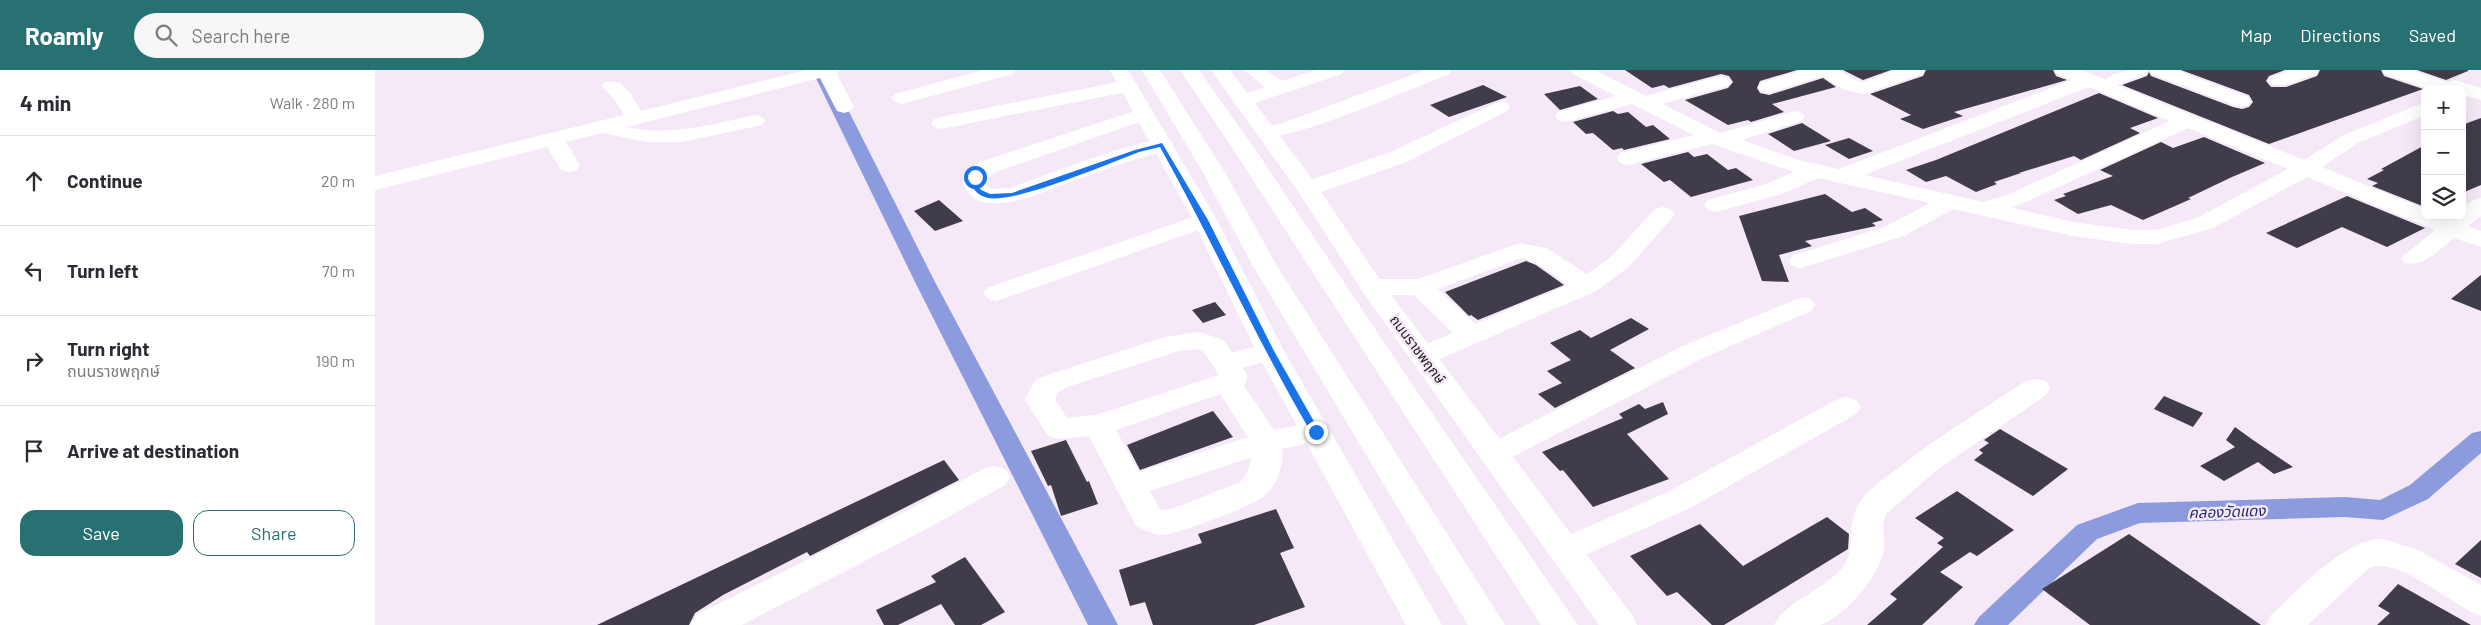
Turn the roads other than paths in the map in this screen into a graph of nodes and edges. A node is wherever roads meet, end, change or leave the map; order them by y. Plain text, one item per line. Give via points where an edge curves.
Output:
1 (828, 70) edge
2 (1006, 70) edge
3 (1151, 70) edge
4 (1189, 70) edge
5 (1253, 70) edge
6 (1335, 70) edge
7 (1441, 70) edge
8 (1579, 70) edge
9 (1824, 70) edge
10 (1915, 70) edge
11 (2063, 70) edge
12 (2139, 70) edge
13 (2159, 70) edge
14 (2309, 70) edge
15 (2392, 70) edge
16 (1222, 72) edge
17 (800, 75) edge
18 (2117, 79) dead end
19 (2089, 80) junction
20 (2278, 81) dead end
21 (1721, 82) dead end
22 (2434, 85) edge
23 (612, 86) dead end
24 (2201, 86) junction
25 (1768, 87) dead end
26 (1279, 88) junction
27 (1134, 94) edge
28 (902, 98) dead end
29 (1640, 100) junction
30 (2167, 100) dead end
31 (1243, 101) junction
32 (2241, 101) dead end
33 (844, 107) dead end
34 (1500, 107) dead end
35 (2421, 110) edge
36 (1217, 111) junction
37 (634, 114) dead end
38 (1565, 116) dead end
39 (1795, 117) dead end
40 (755, 121) dead end
41 (2186, 121) junction
42 (941, 123) dead end
43 (1115, 126) junction
44 (607, 127) junction
45 (1266, 132) junction
46 (1717, 138) junction
47 (554, 140) junction
48 (1150, 148) junction
49 (1627, 158) dead end
50 (569, 166) dead end
51 (2305, 169) junction
52 (1213, 171) junction
53 (1814, 171) junction
54 (1838, 177) junction
55 (1301, 180) junction
56 (375, 183) edge
57 (1948, 202) junction
58 (2481, 205) edge
59 (1716, 206) dead end
60 (1981, 209) junction
61 (1663, 214) dead end
62 (1205, 220) junction
63 (2451, 228) junction
64 (2481, 240) edge
65 (2413, 258) dead end
66 (1801, 261) dead end
67 (1421, 286) junction
68 (1587, 286) junction
69 (1372, 287) junction
70 (995, 293) dead end
71 (1802, 304) dead end
72 (1471, 335) junction
73 (1270, 351) junction
74 (1423, 356) junction
75 (1227, 373) junction
76 (2036, 388) dead end
77 (1846, 407) dead end
78 (1098, 426) junction
79 (1316, 432) junction
80 (1265, 442) junction
81 (1495, 454) junction
82 (994, 477) dead end
83 (1131, 486) junction
84 (1565, 551) junction
85 (2481, 602) edge
86 (709, 625) edge
87 (1423, 625) edge
88 (1487, 625) edge
89 (1560, 625) edge
90 (1619, 625) edge
91 (1792, 625) edge
92 (2284, 625) edge

1 - 17 street
1 - 33 street
2 - 28 street
3 - 52 street
4 - 36 street
5 - 16 street
5 - 26 street
6 - 26 street
7 - 45 street via 1289,128
8 - 29 street
9 - 10 street via 1851,86 1864,88
9 - 25 street
11 - 19 street
12 - 18 street
13 - 24 street
14 - 20 street
15 - 22 street
16 - 31 street, ถนนราชพฤกษ์
17 - 44 street
19 - 41 street
19 - 54 street
21 - 29 street
23 - 37 street
24 - 30 street
24 - 32 street
26 - 31 street
27 - 42 street
27 - 43 street
27 - 48 street
27 - 52 street
29 - 38 street
29 - 46 street
31 - 45 street, ถนนราชพฤกษ์
34 - 55 street via 1401,156
35 - 51 street via 2351,139
36 - 55 street
36 - 89 street
39 - 46 street
40 - 44 street via 669,138 629,135
41 - 51 street
41 - 60 street via 2013,201
43 - 48 street via 1109,134 1116,146
43 - 48 street via 988,167 975,177 974,184 978,191 989,196 1013,195
44 - 47 street
45 - 55 street, ถนนราชพฤกษ์
46 - 49 street
46 - 53 street
47 - 50 street
47 - 56 street
48 - 62 street
51 - 60 street via 2205,224 2157,237 2108,235
51 - 63 street
52 - 88 street via 1265,266
53 - 54 street
53 - 59 street via 1774,189
54 - 57 street
55 - 69 street, ถนนราชพฤกษ์
57 - 60 street
57 - 66 street via 1931,216 1910,225
58 - 63 street
61 - 68 street via 1621,260
62 - 70 street
62 - 73 street
63 - 64 street
63 - 65 street
67 - 68 street via 1520,250 1540,254
67 - 69 street
67 - 72 street
68 - 72 street
69 - 74 street, ถนนราชพฤกษ์
71 - 81 street via 1693,352
72 - 74 street
73 - 75 street
73 - 79 street
74 - 81 street, ถนนราชพฤกษ์
75 - 78 street
75 - 78 street via 1214,346 1199,340 1175,343 1057,381 1041,394 1040,400 1059,429
75 - 80 street
76 - 91 street via 1944,449 1886,494 1865,524 1867,548 1862,566 1851,584
77 - 84 street via 1679,500
78 - 83 street
79 - 80 street
79 - 87 street
80 - 83 street
80 - 83 street via 1265,468 1260,482 1251,490 1177,520 1160,523 1148,518
81 - 84 street, ถนนราชพฤกษ์
82 - 86 street
84 - 90 street, ถนนราชพฤกษ์
85 - 92 street via 2405,559 2386,553 2370,553 2357,559

